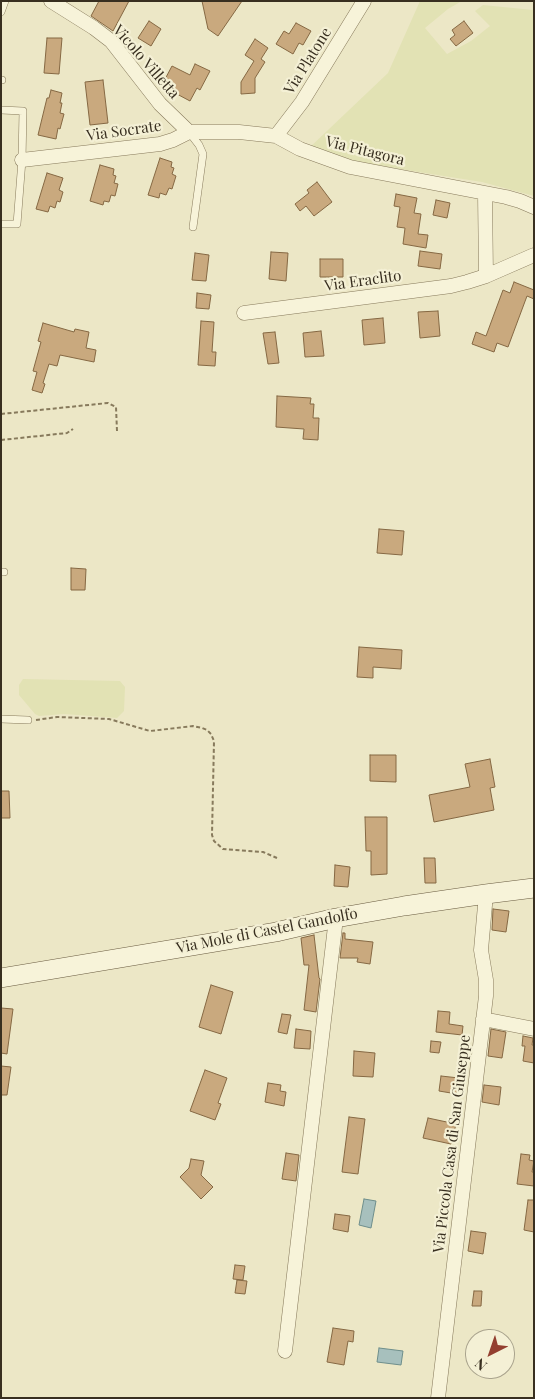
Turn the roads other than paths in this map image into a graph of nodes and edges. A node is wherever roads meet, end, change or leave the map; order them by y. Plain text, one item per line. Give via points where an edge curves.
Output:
1 (5, 1) edge
2 (51, 1) edge
3 (364, 1) edge
4 (1, 12) edge
5 (1, 110) edge
6 (189, 132) junction
7 (276, 136) junction
8 (22, 160) junction
9 (485, 193) junction
10 (534, 207) edge
11 (1, 224) edge
12 (193, 226) dead end
13 (534, 255) edge
14 (486, 276) junction
15 (244, 314) dead end
16 (1, 719) edge
17 (28, 720) road end
18 (534, 888) edge
19 (486, 894) junction
20 (336, 918) junction
21 (1, 978) edge
22 (483, 1019) junction
23 (534, 1029) edge
24 (285, 1351) dead end
25 (438, 1398) edge

1 - 4 lane
2 - 6 street, Vicolo Villetta via 111,41 160,104
3 - 7 street, Via Platone via 312,88
5 - 8 lane via 23,111
6 - 7 street, Via Pitagora
6 - 8 street, Via Socrate via 160,144
6 - 12 lane via 202,154
7 - 9 street, Via Pitagora via 300,149 350,167
8 - 11 lane via 17,224
9 - 10 street, Via Pitagora
9 - 14 street
13 - 14 street, Via Eraclito
14 - 15 street, Via Eraclito via 451,286
16 - 17 lane
18 - 19 street, Via Mole di Castel Gandolfo
19 - 20 street, Via Mole di Castel Gandolfo
19 - 22 street, Via Piccola Casa di San Giuseppe via 481,950 486,985
20 - 21 street, Via Mole di Castel Gandolfo via 276,932
20 - 24 street
22 - 23 street
22 - 25 street, Via Piccola Casa di San Giuseppe

